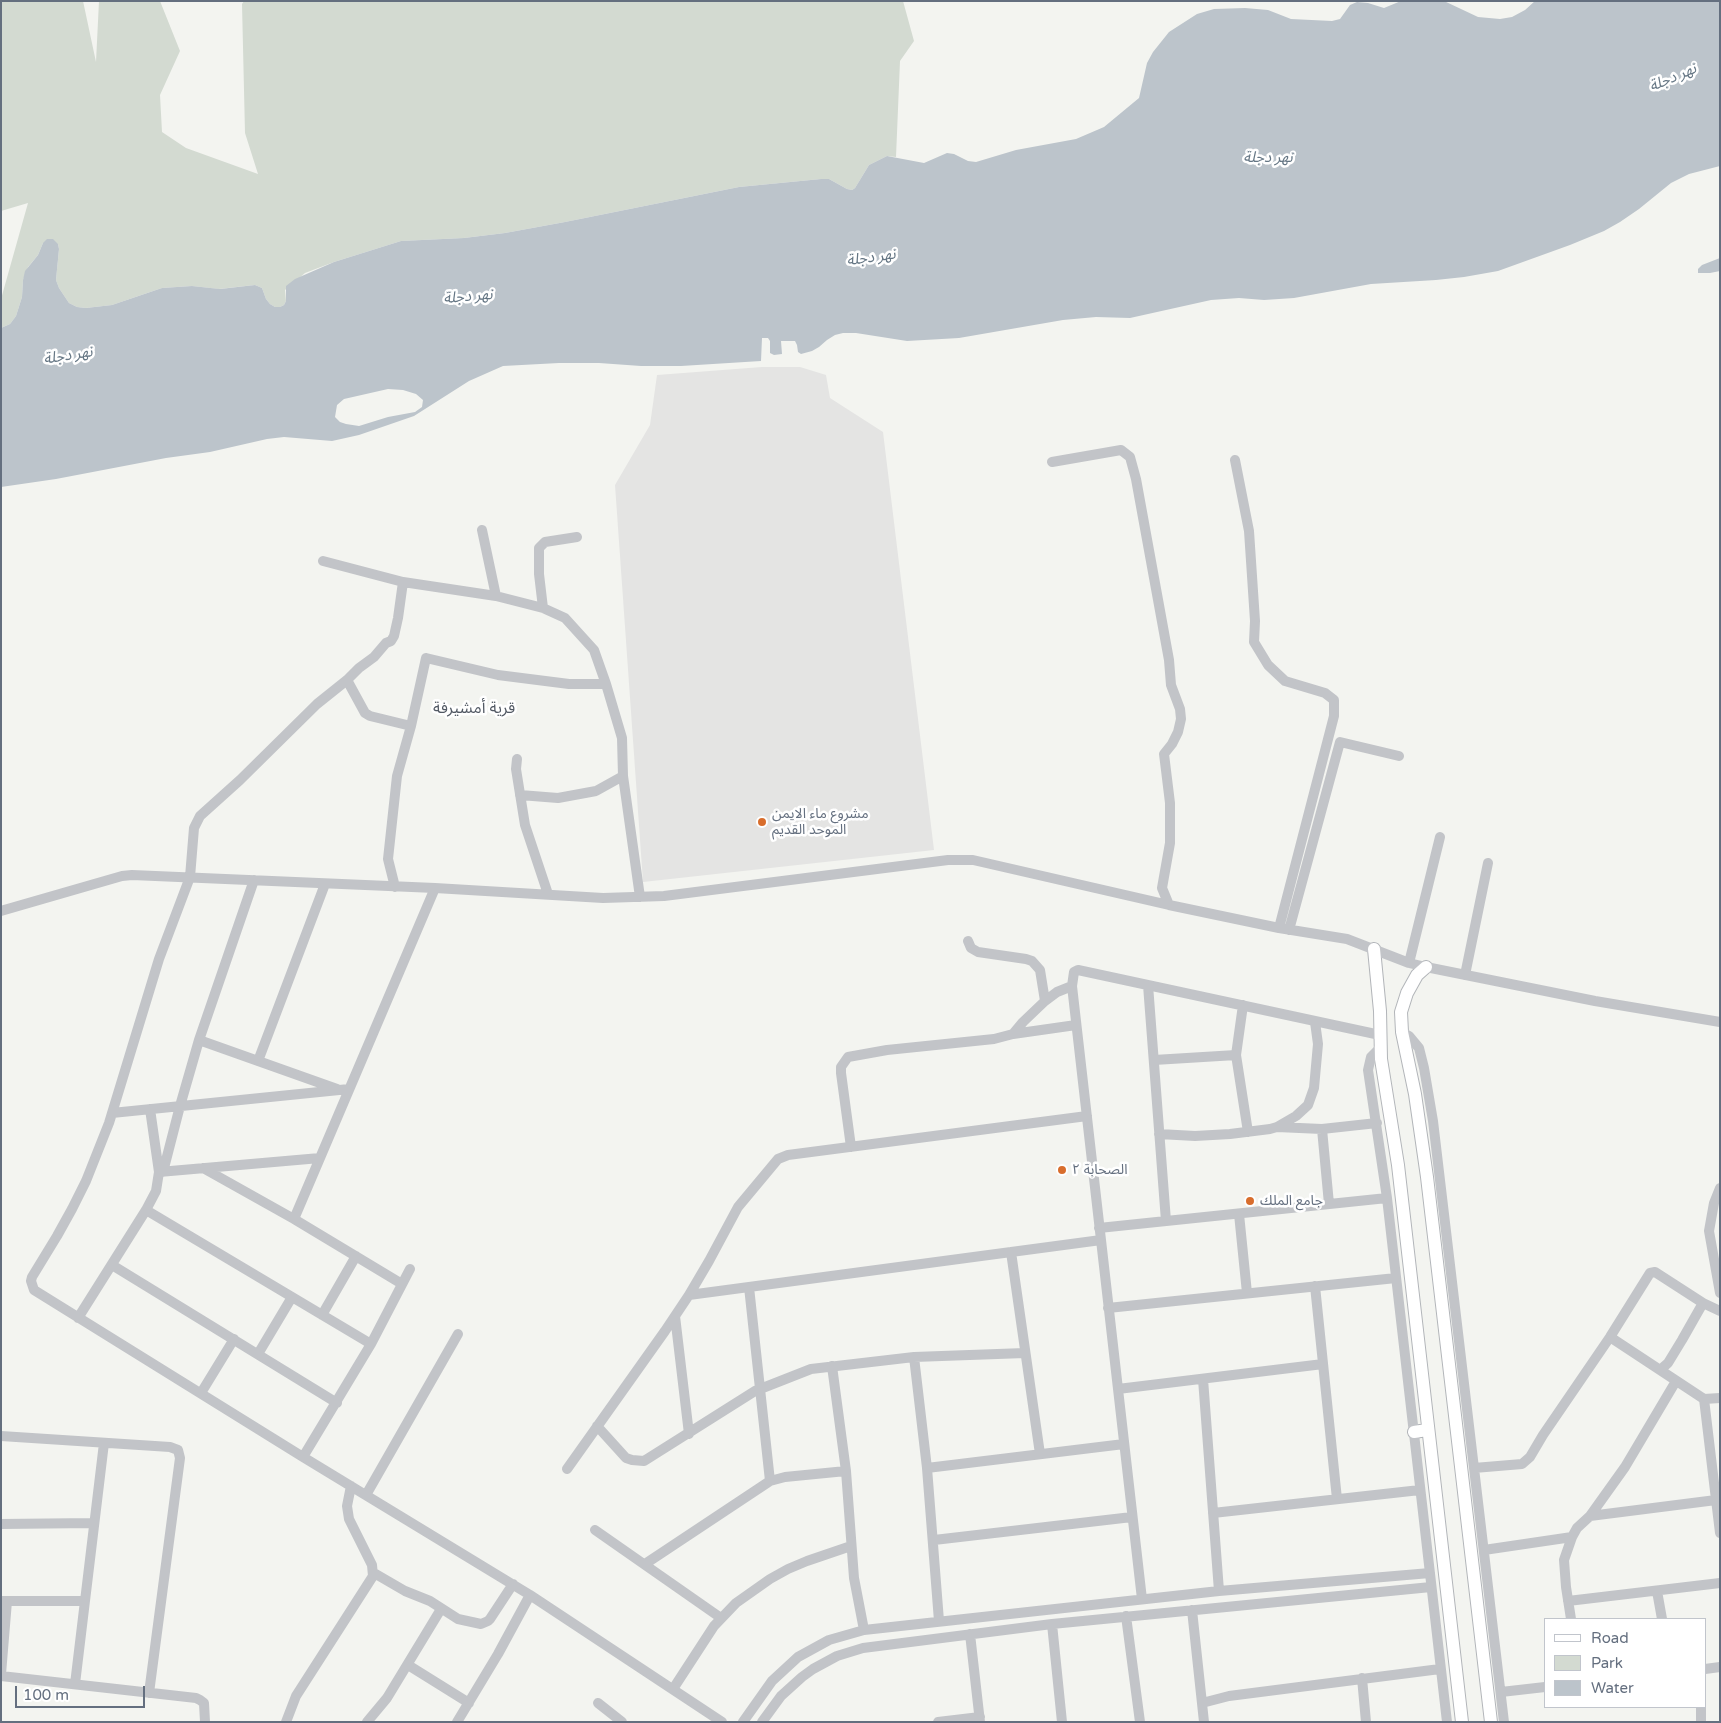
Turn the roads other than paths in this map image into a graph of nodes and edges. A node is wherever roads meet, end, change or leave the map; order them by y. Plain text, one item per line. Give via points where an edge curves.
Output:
1 (1235, 460) dead end
2 (1052, 462) dead end
3 (482, 530) dead end
4 (576, 538) dead end
5 (323, 561) dead end
6 (403, 582) junction
7 (496, 596) junction
8 (543, 608) junction
9 (347, 680) junction
10 (606, 684) junction
11 (410, 726) junction
12 (1399, 756) dead end
13 (517, 759) dead end
14 (623, 776) junction
15 (520, 795) junction
16 (1440, 836) dead end
17 (1488, 863) dead end
18 (190, 877) junction
19 (254, 880) junction
20 (325, 884) junction
21 (395, 887) junction
22 (435, 888) junction
23 (548, 894) junction
24 (640, 897) junction
25 (1169, 905) junction
26 (1, 911) edge
27 (1284, 929) junction
28 (968, 941) dead end
29 (1374, 948) junction
30 (1409, 963) junction
31 (1426, 967) junction
32 (1465, 975) junction
33 (1148, 985) junction
34 (1072, 986) junction
35 (1045, 1001) junction
36 (1243, 1005) junction
37 (1380, 1011) junction
38 (1401, 1012) junction
39 (1315, 1022) junction
40 (1720, 1022) edge
41 (1076, 1025) junction
42 (1402, 1032) junction
43 (1014, 1034) junction
44 (199, 1040) junction
45 (1380, 1042) junction
46 (1236, 1054) junction
47 (258, 1060) junction
48 (1154, 1060) junction
49 (345, 1090) junction
50 (180, 1106) junction
51 (150, 1109) junction
52 (112, 1113) junction
53 (1087, 1116) junction
54 (1377, 1123) junction
55 (1277, 1127) junction
56 (1322, 1129) junction
57 (1248, 1132) junction
58 (1159, 1134) junction
59 (851, 1147) junction
60 (320, 1158) junction
61 (203, 1168) junction
62 (161, 1172) junction
63 (1720, 1188) edge
64 (1387, 1198) junction
65 (1329, 1204) junction
66 (146, 1210) junction
67 (1239, 1214) junction
68 (294, 1219) junction
69 (1166, 1221) junction
70 (1099, 1228) junction
71 (1101, 1240) junction
72 (1010, 1252) junction
73 (356, 1256) junction
74 (112, 1265) junction
75 (410, 1269) dead end
76 (1396, 1278) junction
77 (402, 1284) junction
78 (1315, 1286) junction
79 (749, 1287) junction
80 (1247, 1293) junction
81 (1720, 1294) edge
82 (689, 1295) junction
83 (292, 1297) junction
84 (1703, 1303) junction
85 (1108, 1308) junction
86 (1720, 1311) edge
87 (322, 1315) junction
88 (675, 1316) junction
89 (78, 1318) junction
90 (458, 1334) dead end
91 (1610, 1337) junction
92 (234, 1339) junction
93 (371, 1344) junction
94 (1025, 1353) junction
95 (258, 1354) junction
96 (914, 1357) junction
97 (1323, 1364) junction
98 (832, 1366) junction
99 (1660, 1370) junction
100 (1203, 1379) junction
101 (1676, 1381) junction
102 (761, 1389) junction
103 (1118, 1389) junction
104 (201, 1394) junction
105 (1720, 1398) edge
106 (1704, 1400) junction
107 (337, 1403) junction
108 (1469, 1424) junction
109 (597, 1426) junction
110 (1455, 1426) junction
111 (1428, 1430) junction
112 (1414, 1432) junction
113 (689, 1434) junction
114 (1, 1436) edge
115 (104, 1443) junction
116 (1124, 1444) junction
117 (1040, 1454) junction
118 (303, 1457) junction
119 (927, 1468) junction
120 (1474, 1468) junction
121 (567, 1469) dead end
122 (846, 1471) junction
123 (770, 1481) junction
124 (351, 1486) junction
125 (1420, 1490) junction
126 (366, 1495) junction
127 (1337, 1499) junction
128 (1716, 1500) junction
129 (1213, 1513) junction
130 (1590, 1516) junction
131 (1132, 1517) junction
132 (94, 1523) junction
133 (1, 1524) edge
134 (595, 1530) dead end
135 (1720, 1533) edge
136 (1572, 1537) junction
137 (934, 1540) junction
138 (851, 1546) junction
139 (1484, 1550) junction
140 (645, 1564) junction
141 (374, 1573) junction
142 (1430, 1573) junction
143 (1720, 1583) edge
144 (513, 1584) junction
145 (1431, 1587) junction
146 (1657, 1591) junction
147 (1219, 1592) junction
148 (530, 1594) junction
149 (1142, 1600) junction
150 (4, 1601) edge
151 (85, 1601) junction
152 (1568, 1601) junction
153 (1078, 1606) junction
154 (442, 1609) junction
155 (1192, 1610) junction
156 (1126, 1616) junction
157 (721, 1618) junction
158 (1572, 1618) edge
159 (1662, 1618) edge
160 (939, 1621) junction
161 (1080, 1621) junction
162 (1052, 1624) junction
163 (864, 1630) junction
164 (970, 1634) junction
165 (408, 1664) junction
166 (1720, 1667) edge
167 (1440, 1669) junction
168 (1706, 1669) edge
169 (1, 1675) edge
170 (1362, 1678) junction
171 (75, 1684) junction
172 (1544, 1687) edge
173 (673, 1689) junction
174 (1501, 1692) junction
175 (149, 1693) junction
176 (469, 1703) junction
177 (598, 1703) dead end
178 (1202, 1703) junction
179 (1700, 1708) edge
180 (751, 1710) junction
181 (980, 1719) edge
182 (764, 1720) edge
183 (459, 1721) edge
184 (205, 1722) edge
185 (286, 1722) edge
186 (368, 1722) edge
187 (622, 1722) edge
188 (722, 1722) edge
189 (744, 1722) edge
190 (938, 1722) edge
191 (1062, 1722) edge
192 (1140, 1722) edge
193 (1204, 1722) edge
194 (1366, 1722) edge
195 (1447, 1722) edge
196 (1462, 1722) edge
197 (1490, 1722) edge
198 (1504, 1722) edge
199 (1702, 1722) edge

1 - 27 street via 1249,531 1254,642 1268,665 1285,681 1325,692 1334,700 1334,716
2 - 25 street via 1121,450 1130,457 1134,472 1171,686 1180,714 1178,732 1164,754 1170,804 1170,843 1162,888
3 - 7 street
4 - 8 street via 545,542 539,548
5 - 6 street
6 - 7 street
6 - 9 street via 394,636
7 - 8 street
8 - 10 street via 565,618 594,650
9 - 11 street via 365,714
9 - 18 street via 317,704 200,816 194,828
10 - 11 street via 569,684 498,675 426,658
10 - 14 street via 622,738
11 - 21 street via 397,776 388,859
12 - 27 street via 1340,742
13 - 15 street
14 - 15 street via 587,793 558,798
14 - 24 street
15 - 23 street via 525,825
16 - 30 street
17 - 32 street
18 - 19 street
18 - 26 street via 122,876
18 - 52 street via 159,959
19 - 20 street
19 - 44 street
20 - 21 street
20 - 47 street
21 - 22 street
22 - 23 street
22 - 49 street
23 - 24 street
24 - 25 street via 948,860 974,860
25 - 27 street
27 - 29 street via 1347,939
28 - 35 street via 978,952 1032,961 1042,976
29 - 30 street
29 - 37 main road
30 - 31 street
31 - 32 street
31 - 38 main road via 1411,984
32 - 40 street
33 - 34 street via 1078,970 1074,972
33 - 36 street
33 - 48 street
34 - 35 street
34 - 41 street
35 - 43 street
36 - 39 street
36 - 46 street
37 - 38 main road
37 - 45 main road
38 - 42 main road
39 - 45 street
39 - 55 street via 1318,1044 1316,1069 1308,1105
41 - 43 street
41 - 53 street
42 - 108 street via 1419,1048 1424,1068 1441,1176
42 - 110 main road via 1423,1149
43 - 59 street via 848,1057 841,1073
44 - 47 street
44 - 50 street
45 - 54 street via 1368,1066
45 - 111 main road via 1398,1165
46 - 48 street
46 - 57 street
47 - 49 street
48 - 58 street
49 - 50 street
49 - 60 street
50 - 51 street
50 - 62 street
51 - 52 street
51 - 62 street
52 - 89 street via 76,1202 31,1282 34,1290
53 - 59 street
53 - 70 street
54 - 56 street
54 - 64 street
55 - 56 street
55 - 57 street
56 - 65 street
57 - 58 street via 1212,1136
58 - 69 street
59 - 82 street via 788,1155 774,1163 738,1207
60 - 61 street
60 - 68 street
61 - 62 street
61 - 68 street
62 - 66 street
63 - 81 street via 1709,1230
64 - 65 street
64 - 76 street
65 - 67 street
66 - 74 street
66 - 83 street
67 - 69 street
67 - 80 street
68 - 73 street
69 - 70 street
70 - 71 street
71 - 72 street
71 - 85 street
72 - 79 street
72 - 94 street
73 - 77 street
73 - 87 street
74 - 89 street
74 - 92 street
75 - 77 street
76 - 78 street
76 - 112 street
77 - 93 street
78 - 80 street
78 - 97 street
79 - 82 street
79 - 102 street
80 - 85 street
82 - 88 street
83 - 87 street
83 - 95 street
84 - 86 street
84 - 91 street via 1652,1272
84 - 99 street via 1668,1363
85 - 103 street
87 - 93 street
88 - 109 street
88 - 113 street
89 - 104 street
90 - 126 street
91 - 99 street
91 - 120 street via 1530,1457 1522,1464
92 - 95 street
92 - 104 street
93 - 107 street
94 - 96 street
94 - 117 street
95 - 107 street
96 - 98 street
96 - 119 street
97 - 100 street
97 - 127 street
98 - 102 street via 811,1369
98 - 122 street
99 - 101 street
100 - 103 street
100 - 129 street
101 - 106 street
101 - 130 street via 1625,1467
102 - 113 street
102 - 123 street
103 - 116 street
104 - 118 street
105 - 106 street
106 - 128 street
107 - 118 street
108 - 110 main road
108 - 120 street
109 - 113 street via 626,1458 638,1462
109 - 121 street
110 - 197 main road
111 - 112 main road
111 - 196 main road
112 - 125 street
114 - 115 street
115 - 132 street
115 - 175 street via 175,1448 180,1454
116 - 117 street
116 - 131 street
117 - 119 street
118 - 124 street
119 - 137 street
120 - 139 street
122 - 123 street
122 - 138 street
123 - 140 street
124 - 126 street
124 - 141 street via 347,1506 349,1518
125 - 127 street
125 - 142 street
126 - 144 street
127 - 129 street
128 - 130 street
128 - 135 street
129 - 147 street
130 - 136 street
131 - 137 street
131 - 149 street
132 - 133 street
132 - 151 street
134 - 140 street
136 - 139 street
136 - 152 street via 1564,1560
137 - 160 street
138 - 157 street via 807,1561 770,1579
138 - 163 street via 856,1596
139 - 174 street
140 - 157 street
141 - 154 street
141 - 185 street via 296,1696
142 - 145 street
142 - 147 street
143 - 146 street
144 - 148 street
144 - 154 street via 484,1623 458,1619
145 - 155 street
145 - 167 street
146 - 152 street
146 - 159 street
147 - 149 street
148 - 173 street
148 - 176 street
149 - 153 street
150 - 151 street
150 - 169 street
151 - 171 street
152 - 158 street
153 - 160 street
153 - 161 street
154 - 165 street
155 - 156 street
155 - 178 street
156 - 161 street
156 - 192 street
157 - 173 street
160 - 163 street
161 - 162 street
162 - 164 street
162 - 191 street
163 - 180 street via 829,1640 798,1657 772,1681
164 - 181 street
164 - 182 street via 877,1645 837,1656 791,1686
165 - 176 street
165 - 186 street
166 - 168 street
167 - 170 street
167 - 195 street
169 - 171 street
170 - 178 street via 1229,1696
170 - 194 street
171 - 175 street
172 - 174 street
173 - 188 street
174 - 198 street
175 - 184 street via 200,1700 205,1707
176 - 183 street
177 - 187 street
178 - 193 street
179 - 199 street
180 - 182 street
180 - 189 street
181 - 190 street

